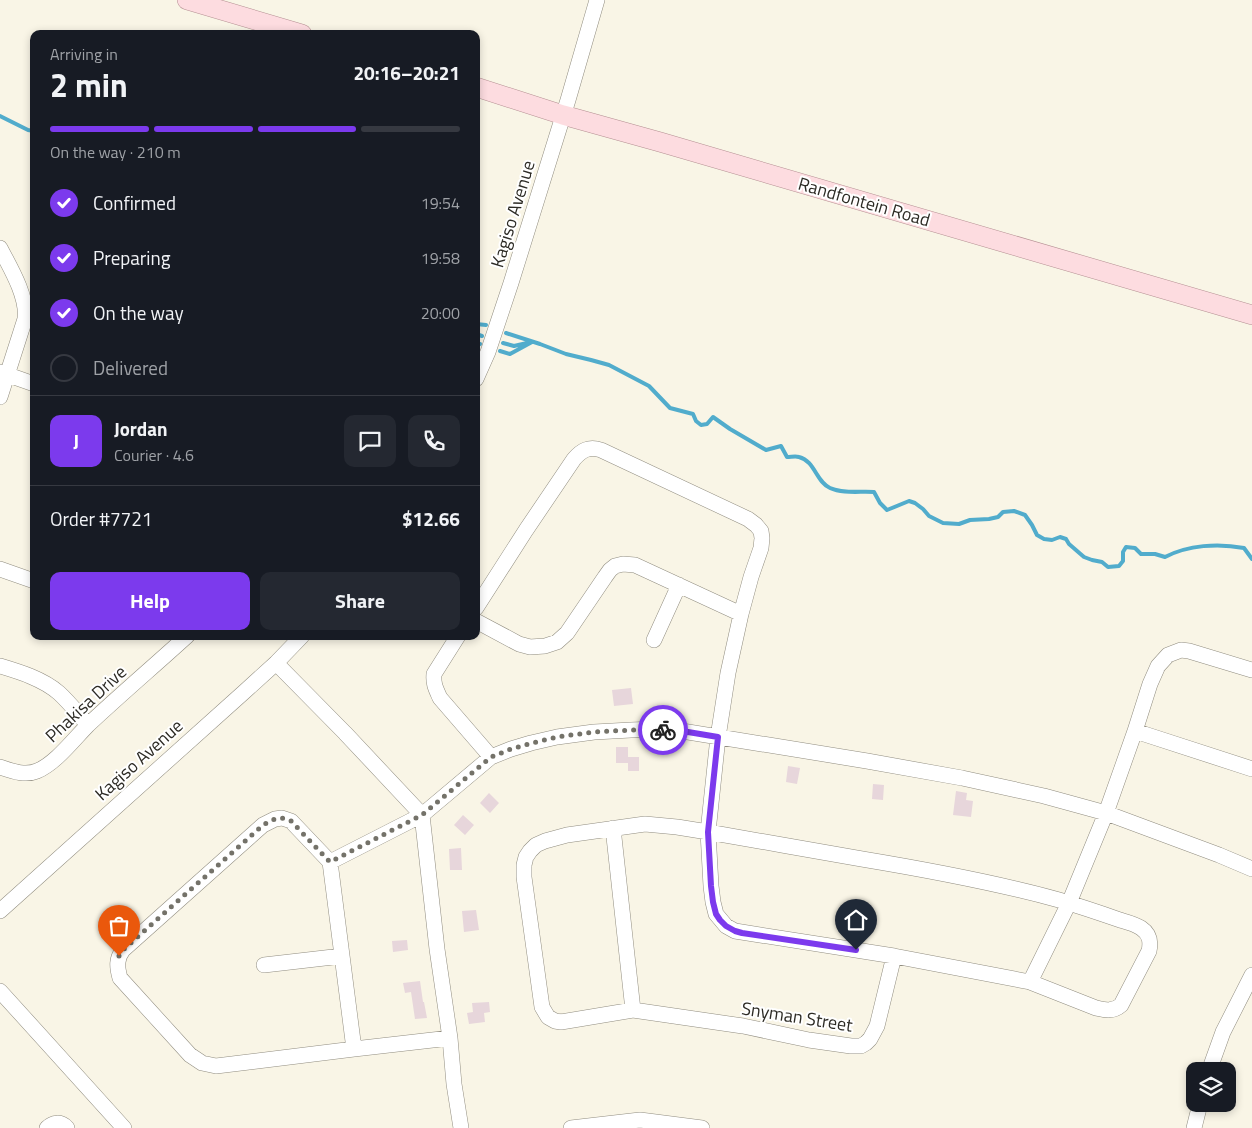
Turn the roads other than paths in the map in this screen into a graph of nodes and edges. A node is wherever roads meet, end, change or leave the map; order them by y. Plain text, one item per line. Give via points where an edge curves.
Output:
1 (187, 0) edge
2 (597, 0) edge
3 (288, 30) edge
4 (480, 88) edge
5 (563, 115) junction
6 (0, 248) edge
7 (1252, 315) edge
8 (480, 370) edge
9 (4, 374) edge
10 (30, 383) edge
11 (0, 396) edge
12 (0, 569) edge
13 (30, 580) edge
14 (679, 585) junction
15 (480, 602) edge
16 (741, 614) junction
17 (480, 623) edge
18 (184, 640) edge
19 (298, 640) edge
20 (455, 640) edge
21 (654, 640) dead end
22 (276, 663) junction
23 (0, 666) edge
24 (1252, 670) edge
25 (88, 725) junction
26 (1135, 731) junction
27 (718, 737) junction
28 (491, 757) junction
29 (0, 767) edge
30 (1252, 769) edge
31 (1106, 813) junction
32 (422, 815) junction
33 (614, 828) junction
34 (708, 832) junction
35 (330, 862) junction
36 (1252, 869) edge
37 (1069, 903) junction
38 (0, 910) edge
39 (342, 956) junction
40 (894, 956) junction
41 (264, 965) dead end
42 (1252, 976) edge
43 (1030, 982) junction
44 (0, 991) edge
45 (633, 1010) junction
46 (450, 1038) junction
47 (354, 1049) junction
48 (1212, 1062) edge
49 (1198, 1112) edge
50 (47, 1128) edge
51 (67, 1128) edge
52 (124, 1128) edge
53 (461, 1128) edge
54 (571, 1128) edge
55 (702, 1128) edge
56 (1194, 1128) edge

1 - 3 main road
2 - 5 street, Kagiso Avenue
4 - 5 main road, Randfontein Road
5 - 7 main road, Randfontein Road
5 - 8 street, Kagiso Avenue
6 - 9 street via 22,295 26,312
9 - 10 street
9 - 11 street
12 - 13 street
14 - 16 street
14 - 17 street via 635,565 615,566 567,633 557,642 545,646 519,644
14 - 21 street
15 - 16 street via 574,459 590,448 601,450 756,525 761,531 761,548
16 - 27 street
18 - 25 street, Phakisa Drive
19 - 22 street, Kagiso Avenue
20 - 28 street via 434,674 435,689
22 - 32 street
22 - 38 street, Kagiso Avenue
23 - 25 street via 23,673 54,689
24 - 26 street via 1189,651 1168,655 1158,666 1150,684
25 - 29 street, Phakisa Drive via 37,771 17,772
26 - 30 street
26 - 31 street
27 - 28 street via 656,729 594,732 532,743
27 - 31 street via 962,778
27 - 34 street
28 - 32 street
31 - 36 street
31 - 37 street
32 - 35 street
32 - 46 street via 436,949
33 - 34 street via 645,824
33 - 45 street
33 - 45 street, Snyman Street via 545,840 526,857 524,877 542,1007 548,1017 567,1022
34 - 37 street via 906,866
34 - 40 street via 713,902 716,914 726,926 742,933
35 - 39 street
35 - 47 street via 291,821 275,819 263,825 123,950 117,963 120,978 190,1055 202,1063 216,1066
37 - 43 street
37 - 43 street via 1142,929 1150,939 1149,952 1121,1005 1112,1010 1096,1008
39 - 41 street
39 - 47 street
40 - 43 street
40 - 45 street, Snyman Street via 877,1026 870,1039 861,1046
42 - 48 street via 1223,1032
44 - 52 street
46 - 47 street
46 - 53 street
49 - 56 street
50 - 51 street via 57,1122
54 - 55 street via 640,1120

